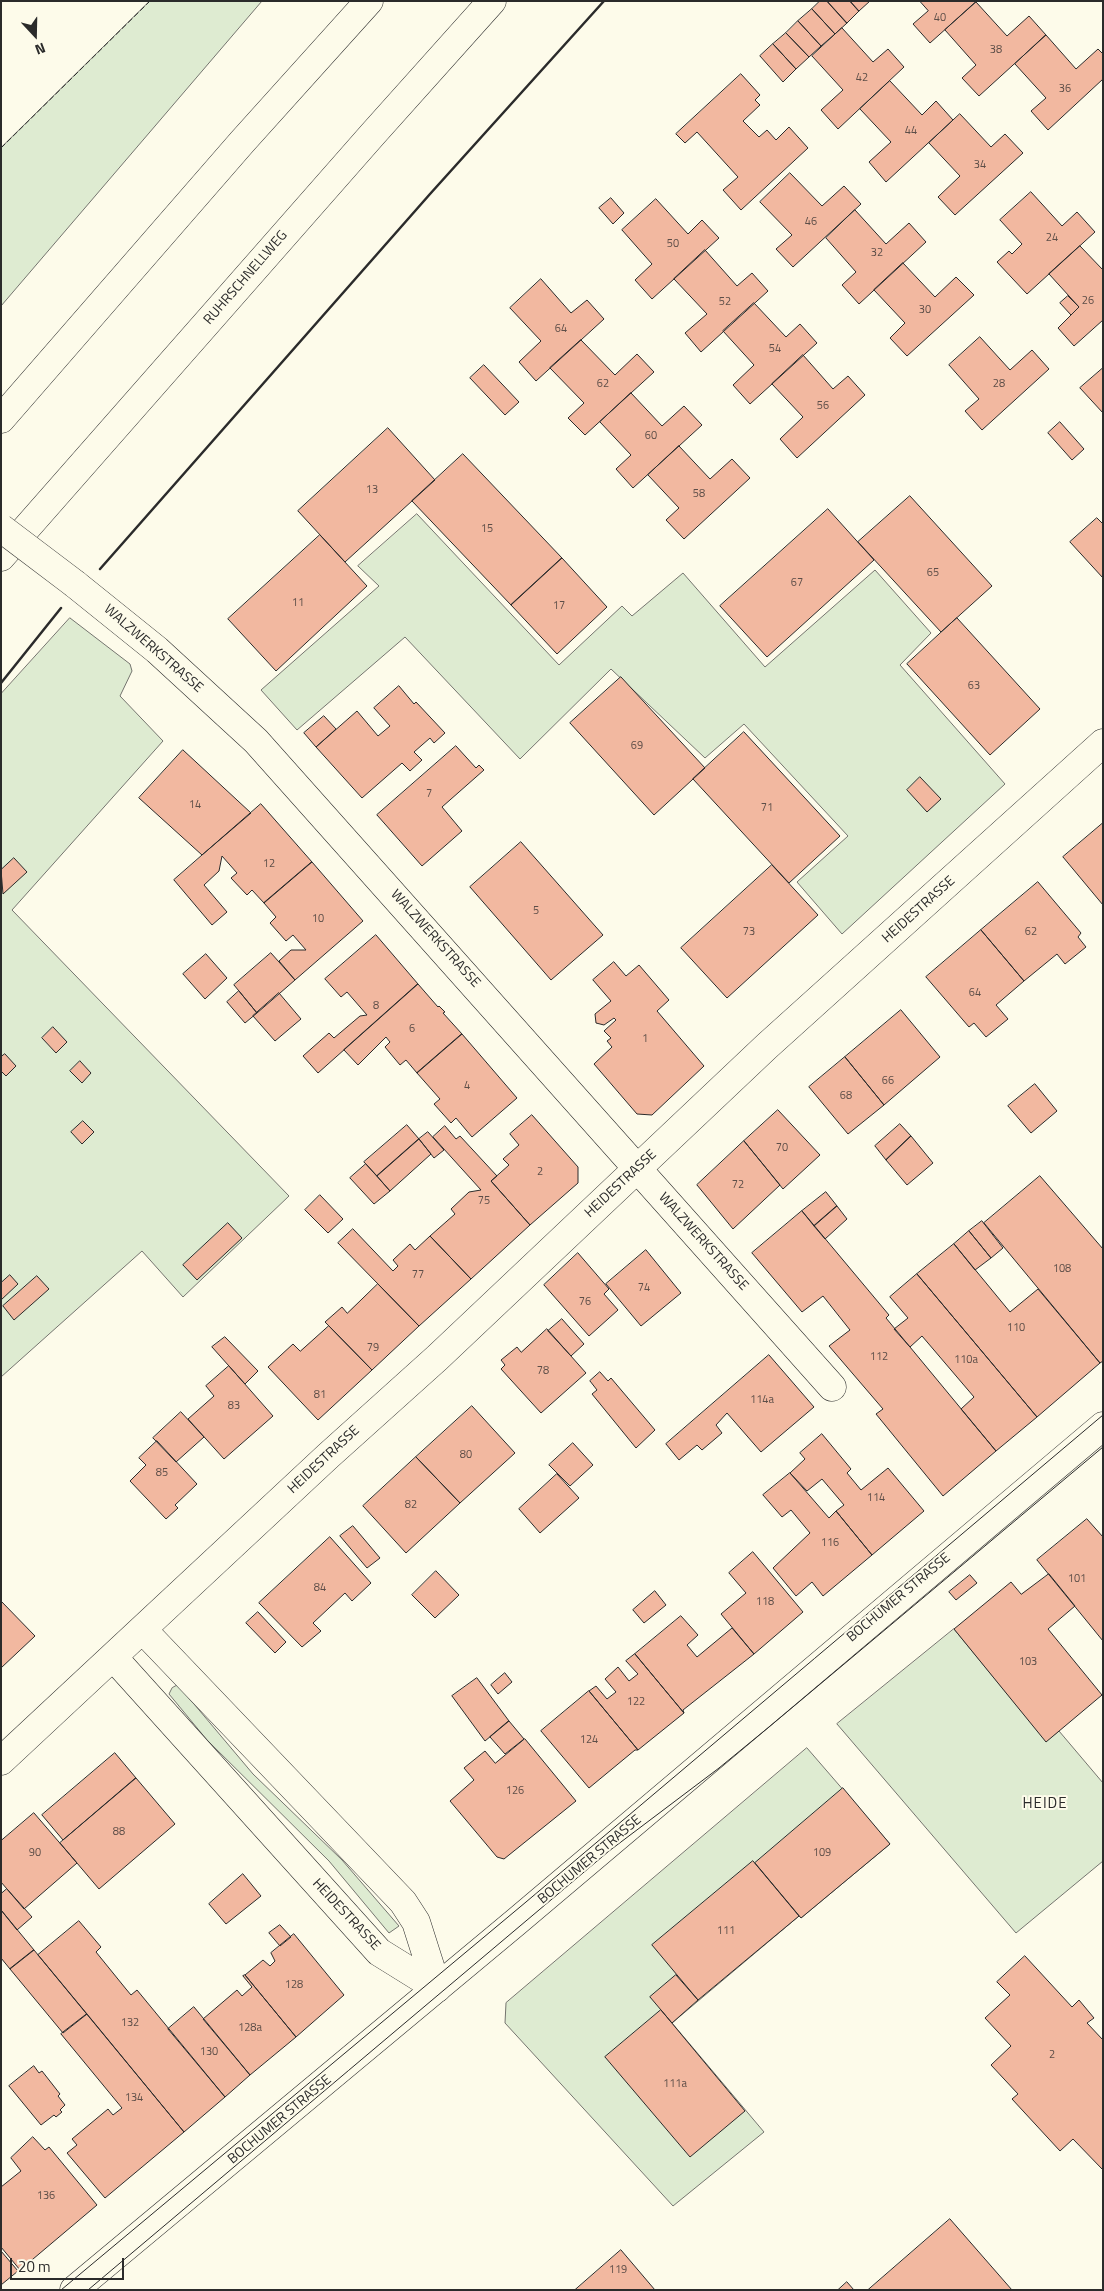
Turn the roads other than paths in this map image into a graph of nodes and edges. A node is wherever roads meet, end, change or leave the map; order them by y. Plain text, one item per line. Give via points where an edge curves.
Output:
1 (369, 1) edge
2 (492, 1) edge
3 (1, 420) edge
4 (1, 528) edge
5 (1, 558) edge
6 (1103, 743) edge
7 (638, 1168) junction
8 (832, 1388) dead end
9 (1103, 1426) edge
10 (143, 1630) junction
11 (114, 1658) junction
12 (1, 1762) edge
13 (436, 1988) junction
14 (74, 2290) edge

1 - 3 main road
2 - 5 main road, RUHRSCHNELLWEG
4 - 7 main road, WALZWERKSTRASSE, bridge via 157,650 256,740
6 - 7 main road, HEIDESTRASSE via 767,1046
7 - 8 main road, WALZWERKSTRASSE
7 - 10 main road, HEIDESTRASSE
9 - 13 main road, BOCHUMER STRASSE
10 - 11 main road, HEIDESTRASSE
10 - 13 main road via 403,1902 416,1922
11 - 12 main road, HEIDESTRASSE
11 - 13 main road, HEIDESTRASSE via 379,1952
13 - 14 main road, BOCHUMER STRASSE

